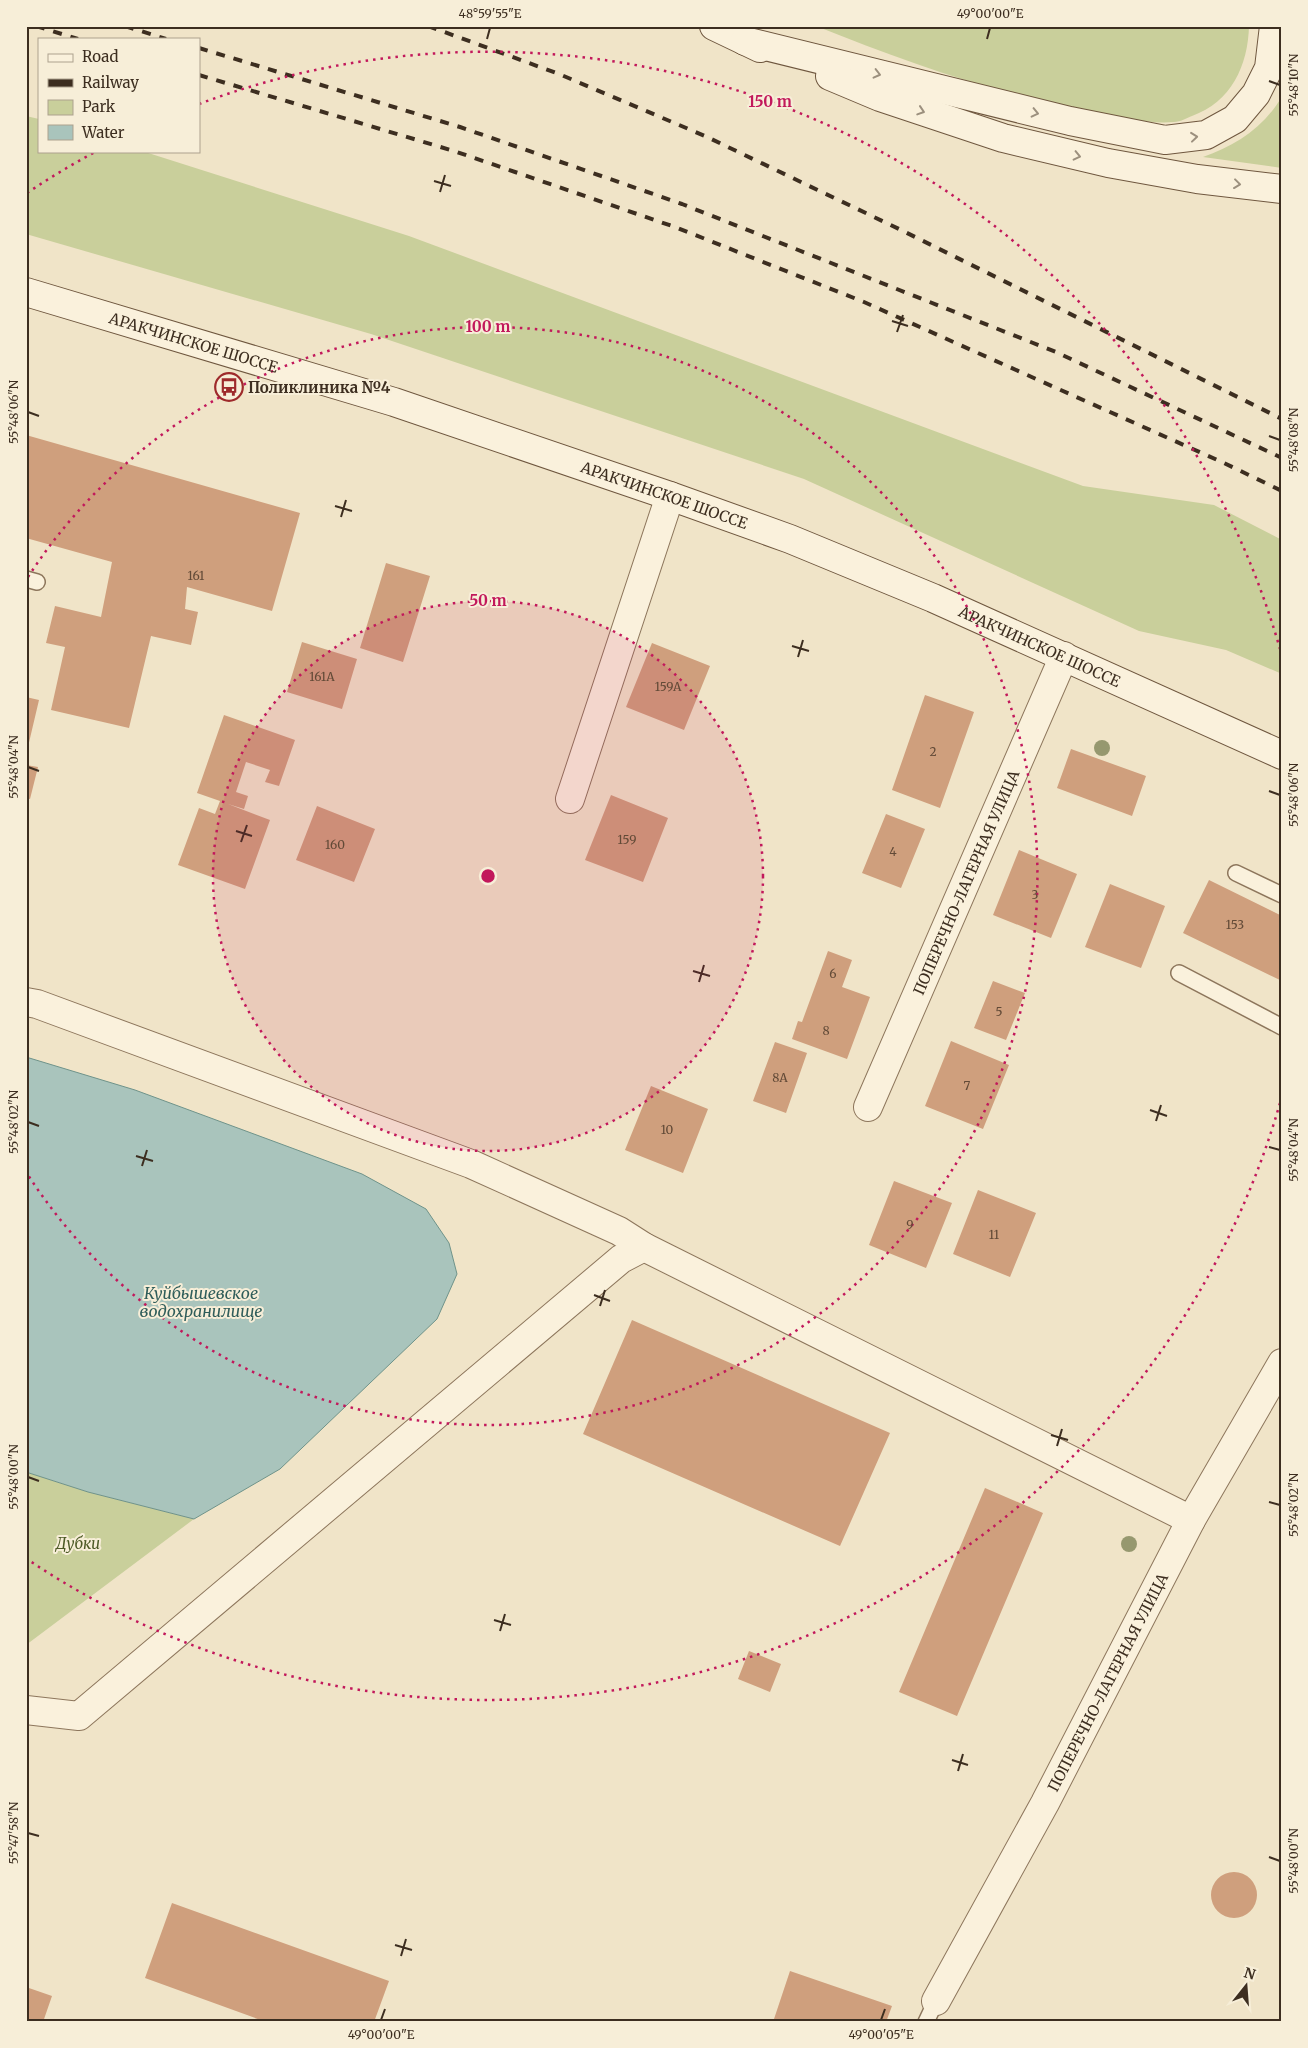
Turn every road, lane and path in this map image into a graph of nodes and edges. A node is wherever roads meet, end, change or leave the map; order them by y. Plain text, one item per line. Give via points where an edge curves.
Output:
1 (714, 26) edge
2 (1274, 26) edge
3 (745, 41) junction
4 (1282, 189) edge
5 (26, 292) edge
6 (670, 496) junction
7 (1064, 656) junction
8 (1282, 755) edge
9 (570, 799) dead end
10 (1236, 872) dead end
11 (1282, 895) edge
12 (1179, 974) dead end
13 (26, 1002) edge
14 (1282, 1027) edge
15 (868, 1107) dead end
16 (644, 1247) junction
17 (1282, 1363) edge
18 (1191, 1520) junction
19 (26, 1710) edge
20 (931, 2012) edge

1 - 3 street
3 -> 2 street via 1042,115 1165,140 1206,135 1236,119 1256,94 1269,68
3 -> 4 street via 880,97 1004,138 1108,163 1197,179
5 - 6 street, АРАКЧИНСКОЕ ШОССЕ via 394,402
6 - 7 street, АРАКЧИНСКОЕ ШОССЕ via 790,539
6 - 9 street
7 - 8 street, АРАКЧИНСКОЕ ШОССЕ
7 - 15 street, ПОПЕРЕЧНО-ЛАГЕРНАЯ УЛИЦА
10 - 11 lane
12 - 14 lane
13 - 16 street via 470,1164 619,1231
16 - 18 street
16 - 19 street via 621,1259 79,1716
17 - 18 street, ПОПЕРЕЧНО-ЛАГЕРНАЯ УЛИЦА
18 - 20 street, ПОПЕРЕЧНО-ЛАГЕРНАЯ УЛИЦА via 1045,1803

